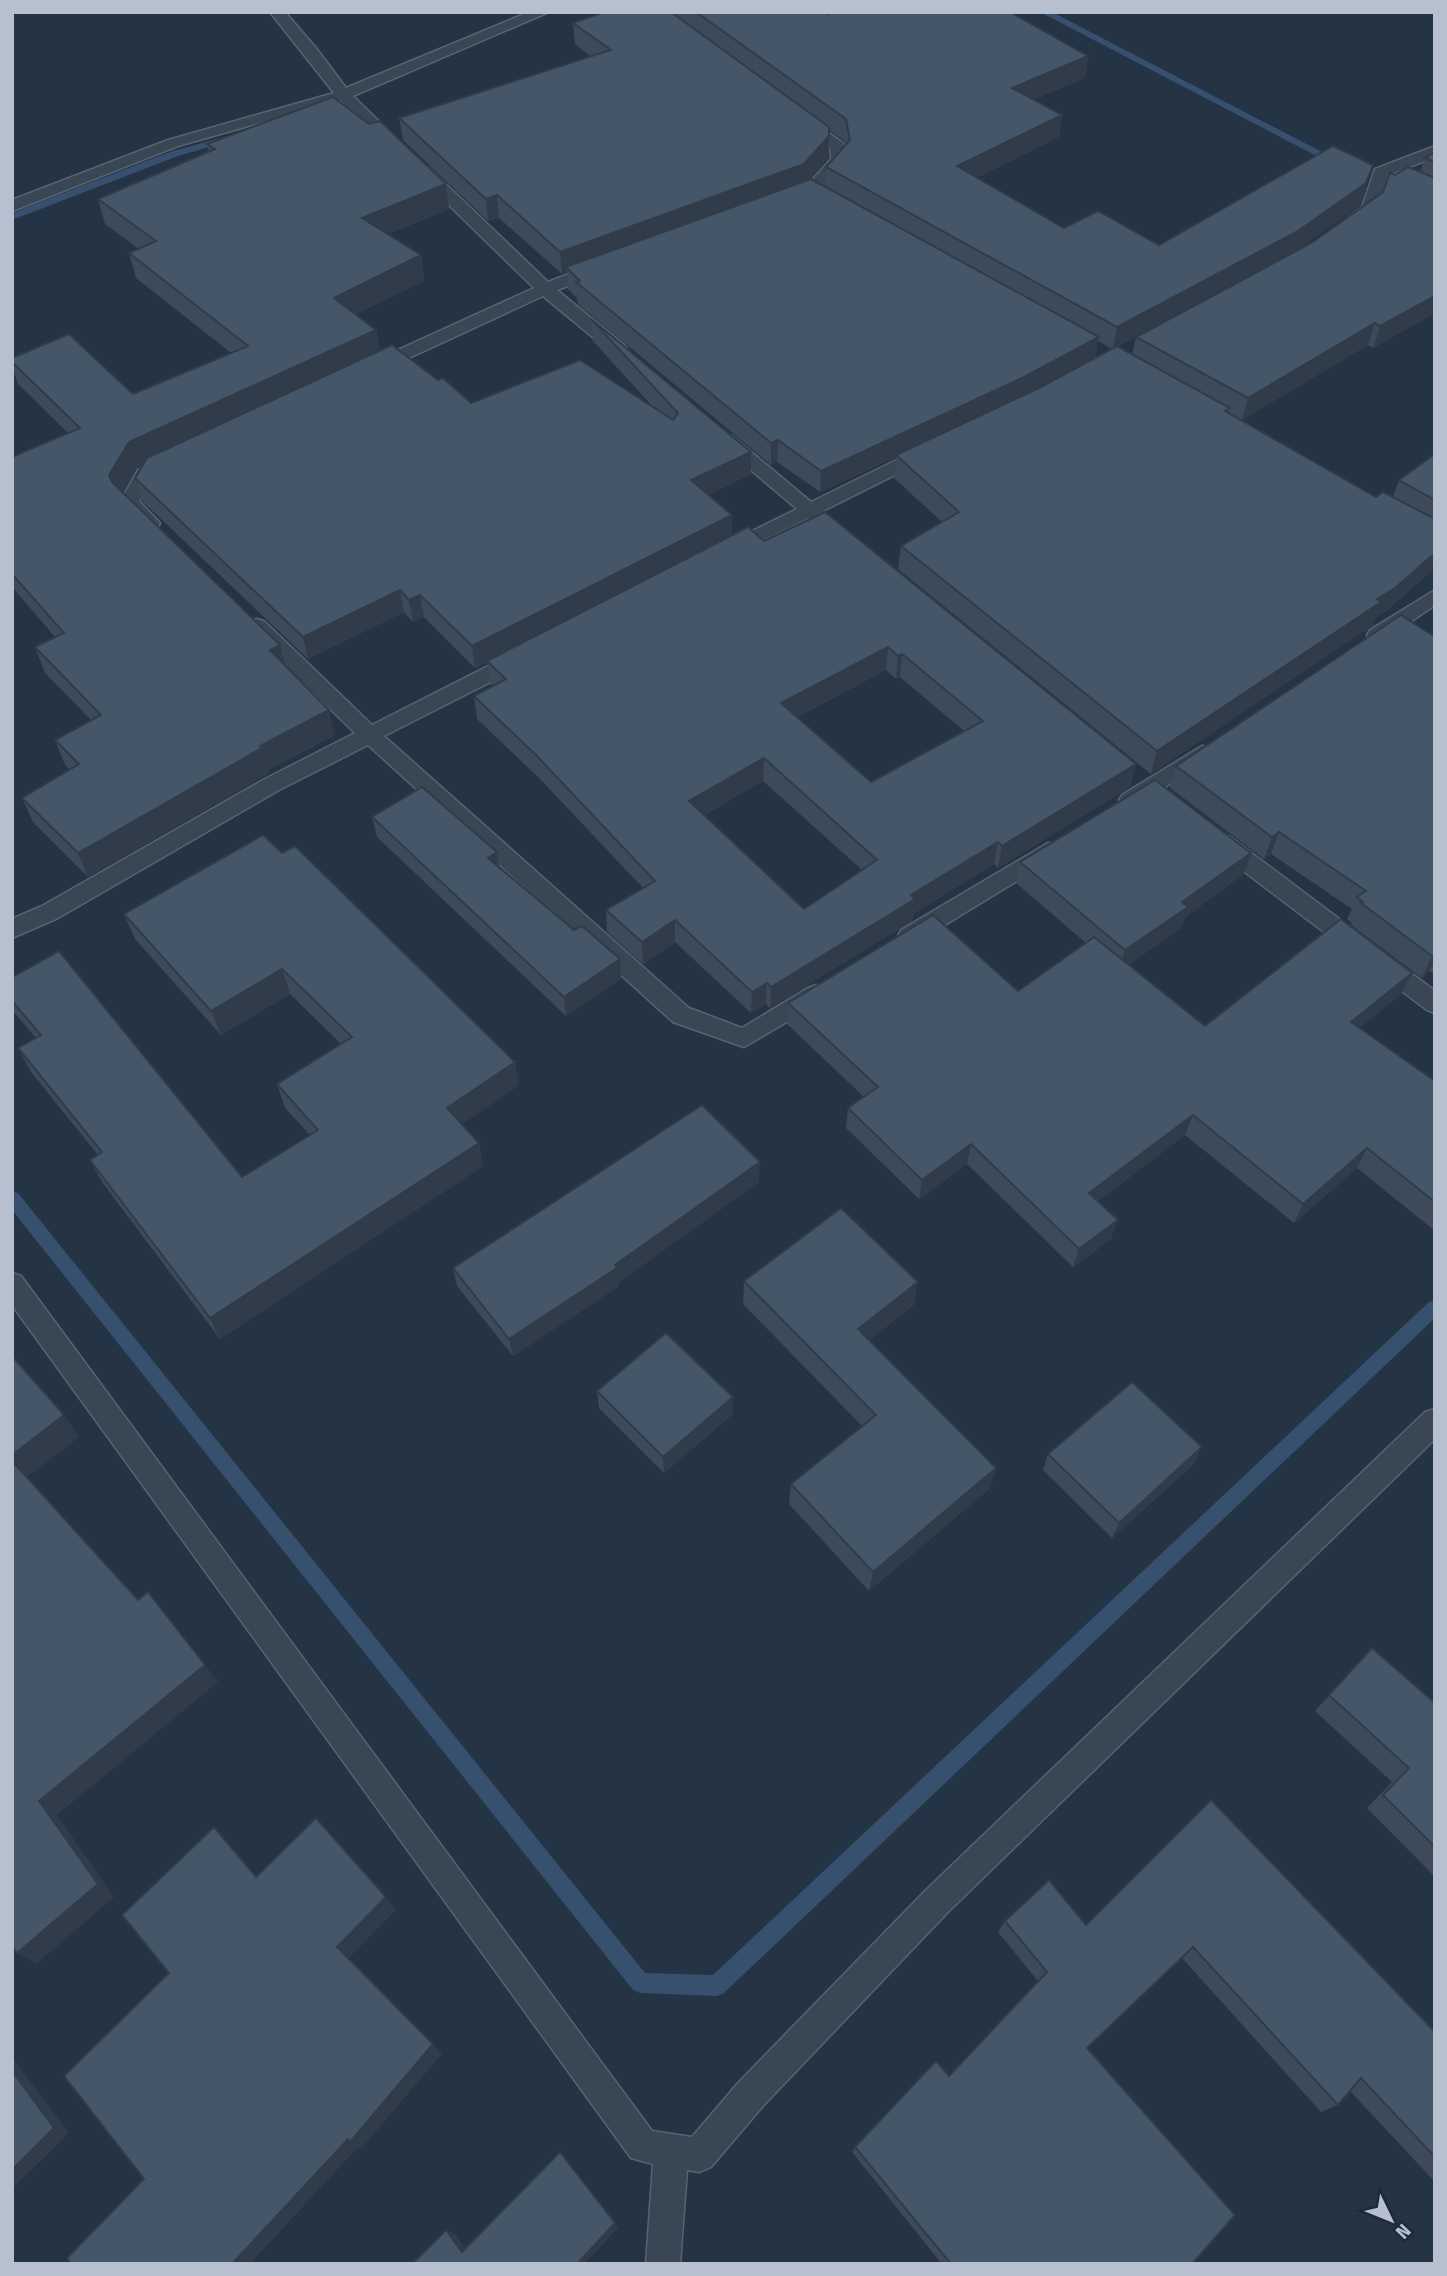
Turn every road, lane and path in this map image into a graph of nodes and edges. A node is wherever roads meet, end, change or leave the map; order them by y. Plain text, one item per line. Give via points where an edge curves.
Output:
1 (277, 12) edge
2 (542, 12) edge
3 (343, 95) junction
4 (789, 110) edge
5 (1435, 151) edge
6 (1381, 172) junction
7 (1403, 181) edge
8 (773, 205) edge
9 (12, 206) edge
10 (1339, 230) edge
11 (609, 265) edge
12 (545, 289) junction
13 (629, 359) edge
14 (353, 377) edge
15 (714, 429) edge
16 (942, 445) edge
17 (182, 457) edge
18 (808, 509) junction
19 (830, 526) edge
20 (168, 539) edge
21 (711, 559) edge
22 (1435, 596) edge
23 (245, 614) edge
24 (541, 648) edge
25 (1355, 650) edge
26 (371, 736) junction
27 (1218, 742) edge
28 (1129, 771) edge
29 (1150, 788) junction
30 (1172, 805) edge
31 (1115, 809) edge
32 (1205, 830) edge
33 (1069, 838) edge
34 (12, 929) edge
35 (895, 945) edge
36 (837, 981) edge
37 (1435, 1004) edge
38 (12, 1284) edge
39 (1435, 1421) edge
40 (671, 2152) junction
41 (663, 2264) edge

1 - 3 lane
2 - 3 lane
3 - 9 lane via 173,143
3 - 12 lane
4 - 8 lane via 838,146 839,160 817,195
5 - 6 lane
6 - 7 lane
6 - 10 lane via 1369,209
11 - 12 lane
12 - 13 lane
12 - 14 lane
15 - 18 lane
16 - 18 lane
17 - 20 lane via 145,474 129,502
18 - 19 lane
18 - 21 lane
22 - 25 lane
23 - 26 lane
24 - 26 lane
26 - 34 lane via 271,785
26 - 36 lane via 681,1015 744,1038
27 - 29 lane
28 - 29 lane
29 - 30 lane
29 - 31 lane
32 - 37 lane
33 - 35 lane
38 - 40 lane via 643,2147
39 - 40 lane via 937,1900 750,2095 699,2155
40 - 41 lane

